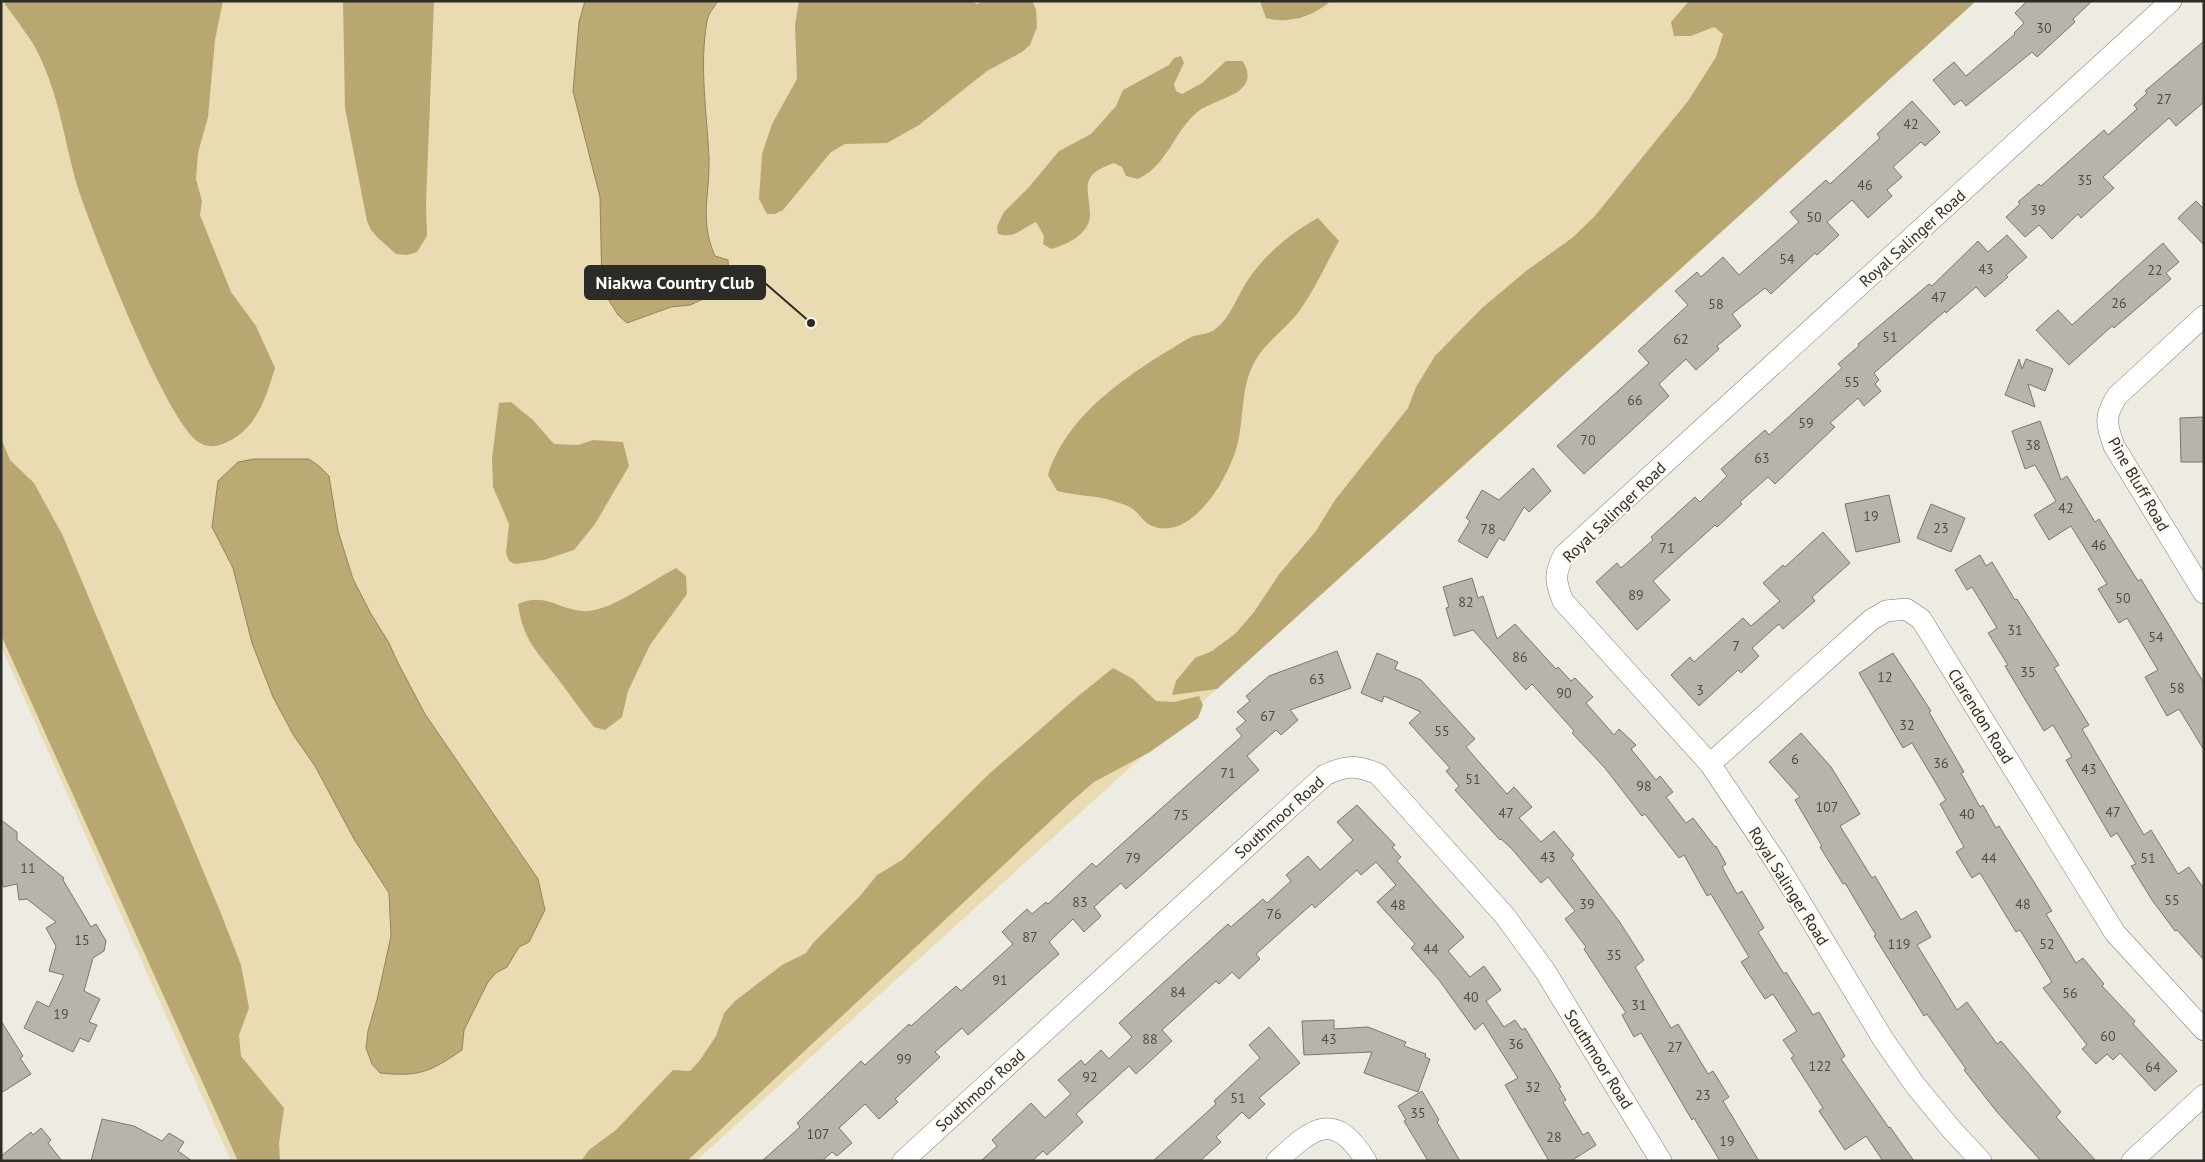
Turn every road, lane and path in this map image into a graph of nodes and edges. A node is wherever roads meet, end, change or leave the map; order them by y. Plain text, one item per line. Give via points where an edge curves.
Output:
1 (2171, 1) edge
2 (2204, 316) edge
3 (2204, 593) edge
4 (1710, 764) junction
5 (2204, 1030) edge
6 (2204, 1095) edge
7 (903, 1161) edge
8 (1277, 1161) edge
9 (1366, 1161) edge
10 (1661, 1161) edge
11 (1981, 1161) edge
12 (2132, 1161) edge

1 - 4 street, Royal Salinger Road via 1564,555 1556,570 1557,586 1563,601
2 - 3 street, Pine Bluff Road via 2117,396 2108,411 2107,426 2114,446
4 - 5 street, Clarendon Road via 1872,620 1886,611 1906,609 1921,619 2115,934
4 - 11 street, Royal Salinger Road via 1776,862 1883,1039 1915,1085
6 - 12 street
7 - 10 street, Southmoor Road via 1325,774 1343,767 1361,767 1378,774 1505,916 1545,972
8 - 9 street via 1307,1135 1328,1128 1344,1134

